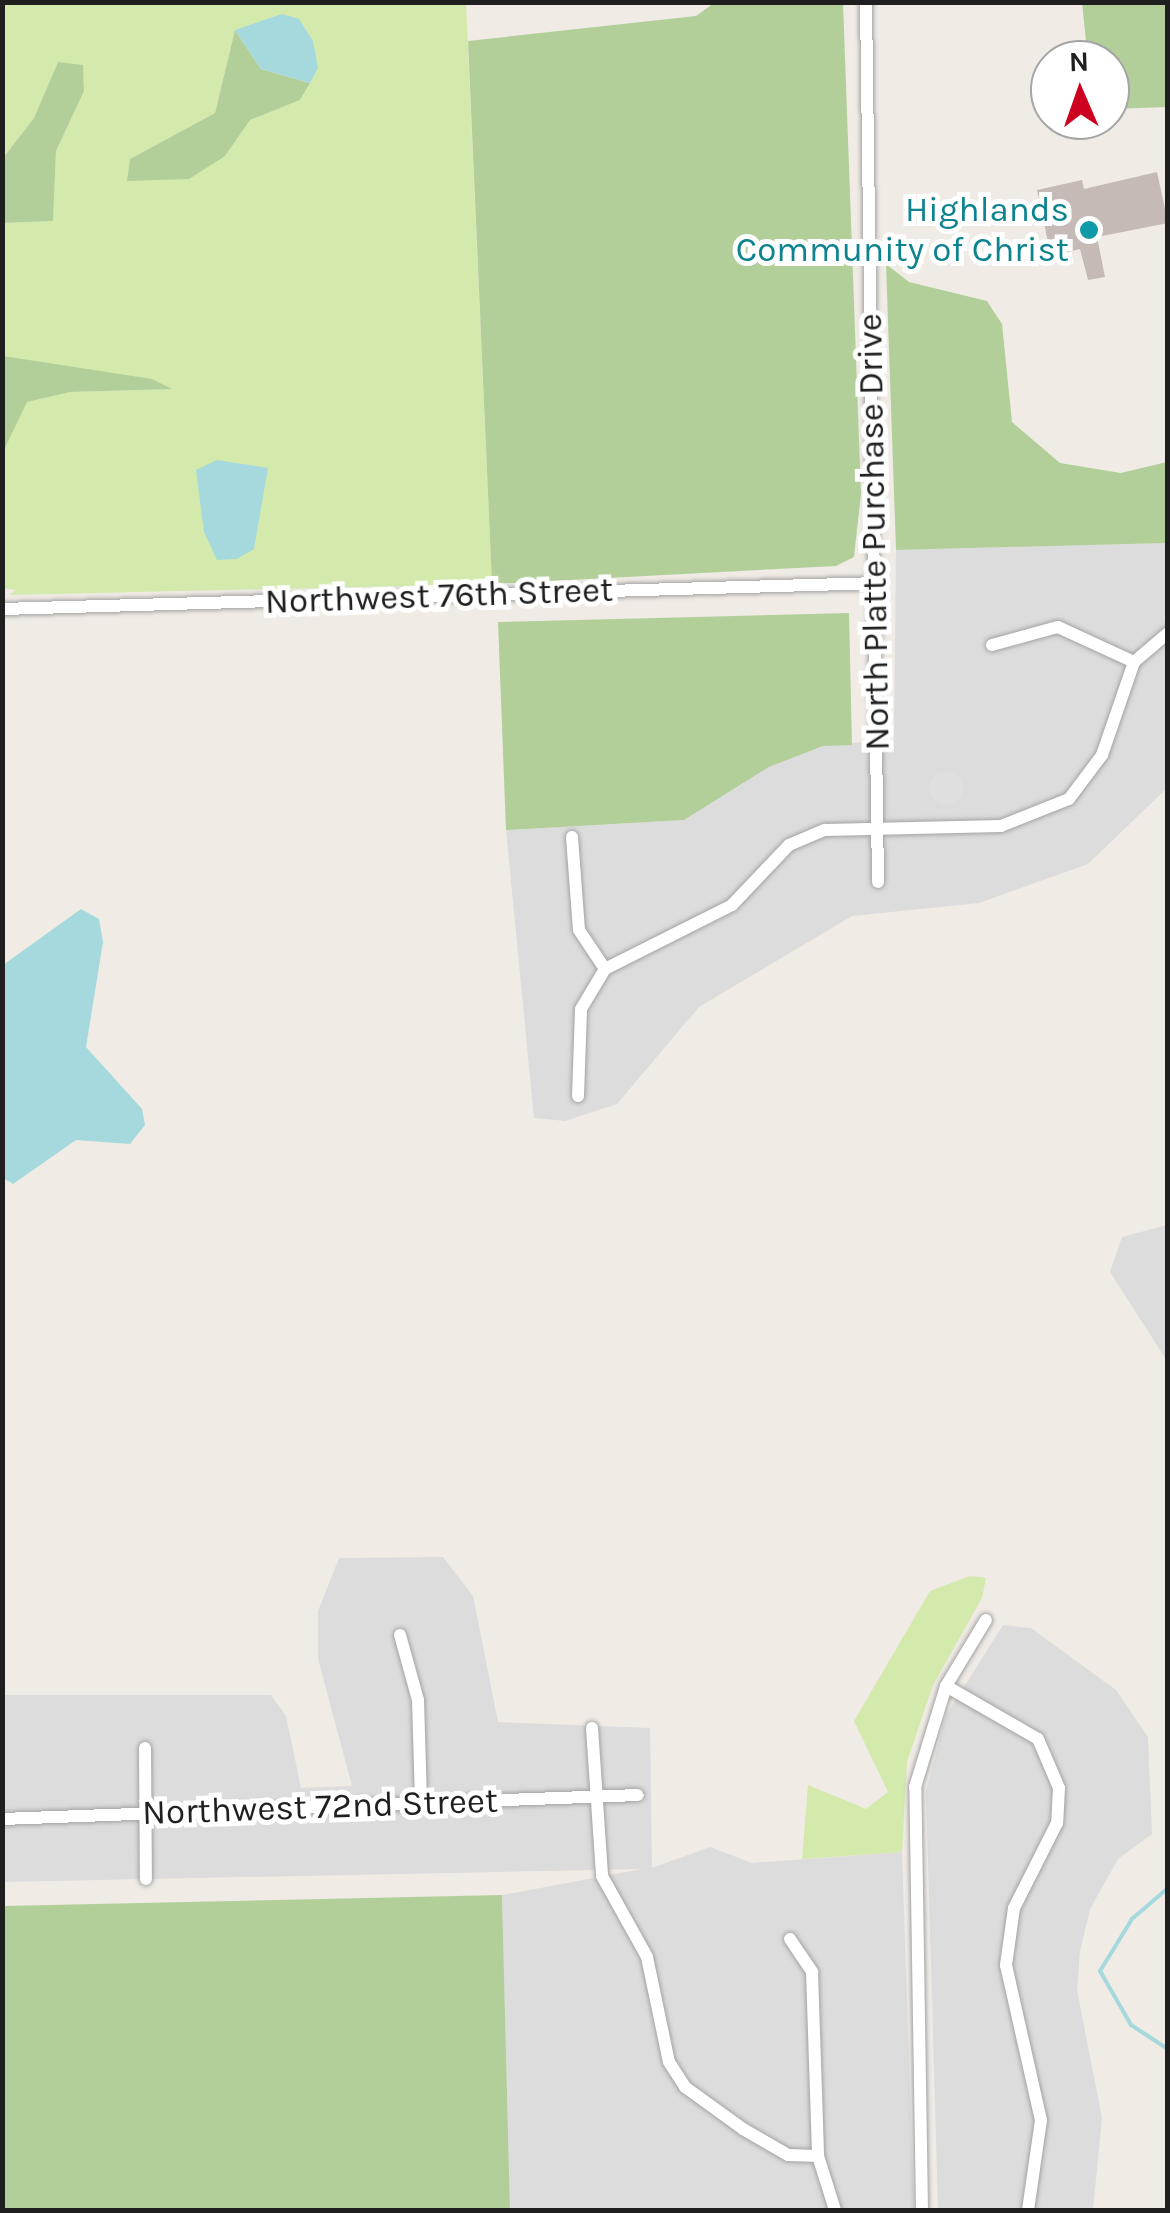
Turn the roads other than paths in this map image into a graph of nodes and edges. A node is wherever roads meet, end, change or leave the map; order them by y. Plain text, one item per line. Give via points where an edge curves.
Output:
1 (866, 2) edge
2 (876, 583) junction
3 (2, 609) edge
4 (1168, 632) edge
5 (992, 645) dead end
6 (1134, 662) junction
7 (876, 826) junction
8 (572, 837) dead end
9 (878, 882) dead end
10 (604, 969) junction
11 (578, 1096) dead end
12 (986, 1620) dead end
13 (400, 1635) dead end
14 (946, 1686) junction
15 (592, 1728) dead end
16 (145, 1748) dead end
17 (595, 1796) junction
18 (638, 1796) dead end
19 (421, 1802) junction
20 (146, 1814) junction
21 (2, 1819) edge
22 (146, 1879) dead end
23 (790, 1939) dead end
24 (818, 2156) junction
25 (834, 2210) edge
26 (922, 2210) edge
27 (1028, 2210) edge

1 - 2 street, North Platte Purchase Drive
2 - 3 street, Northwest 76th Street
2 - 7 street, North Platte Purchase Drive
4 - 6 street
5 - 6 street via 1058,627
6 - 7 street via 1102,755 1069,799 1001,826
7 - 9 street, North Platte Purchase Drive
7 - 10 street via 825,830 789,845 732,905
8 - 10 street via 579,930
10 - 11 street via 581,1009
12 - 14 street
13 - 19 street via 418,1700
14 - 26 street via 915,1803
14 - 27 street via 1038,1740 1059,1788 1056,1823 1014,1908 1006,1965 1041,2120
15 - 17 street
16 - 20 street
17 - 18 street, Northwest 72nd Street
17 - 19 street, Northwest 72nd Street
17 - 24 street via 602,1876 647,1957 669,2062 685,2086 743,2129 788,2155
19 - 20 street, Northwest 72nd Street
20 - 21 street, Northwest 72nd Street
20 - 22 street
23 - 24 street via 812,1972
24 - 25 street

